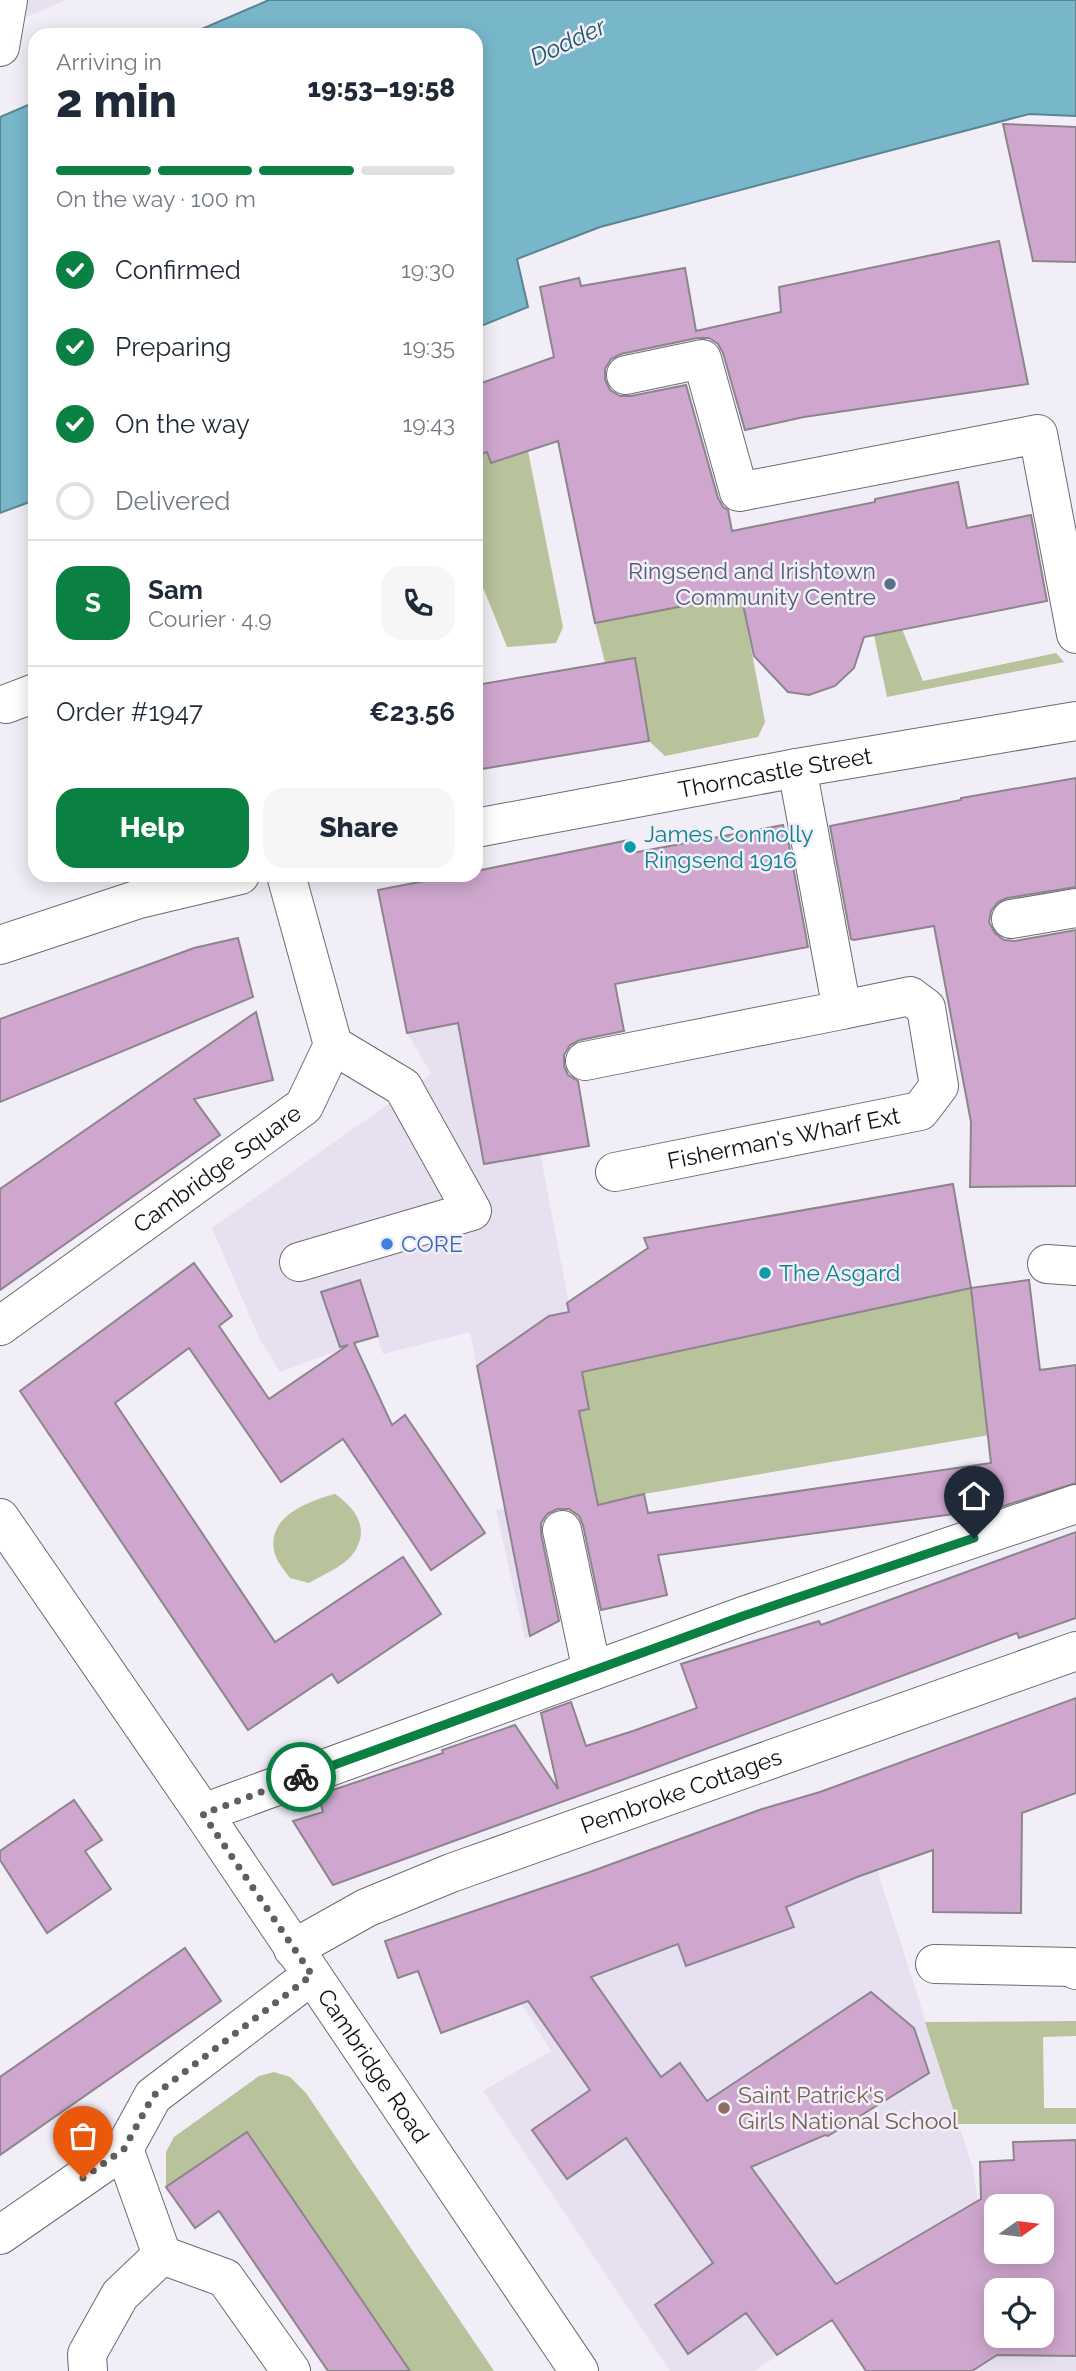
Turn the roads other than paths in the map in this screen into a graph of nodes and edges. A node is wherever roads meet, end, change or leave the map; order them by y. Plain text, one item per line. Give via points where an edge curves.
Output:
1 (8, 0) edge
2 (0, 47) edge
3 (626, 375) dead end
4 (1076, 634) edge
5 (1076, 721) edge
6 (797, 768) junction
7 (483, 827) edge
8 (189, 882) edge
9 (288, 882) edge
10 (1076, 908) edge
11 (1011, 919) dead end
12 (0, 946) edge
13 (842, 1010) junction
14 (333, 1045) junction
15 (586, 1061) dead end
16 (615, 1172) dead end
17 (299, 1262) dead end
18 (0, 1326) edge
19 (1076, 1504) edge
20 (0, 1518) edge
21 (562, 1530) dead end
22 (1076, 1651) edge
23 (592, 1671) junction
24 (203, 1814) junction
25 (302, 1962) junction
26 (934, 1964) dead end
27 (1076, 1970) edge
28 (124, 2149) junction
29 (0, 2235) edge
30 (162, 2255) junction
31 (88, 2371) edge
32 (291, 2371) edge
33 (579, 2371) edge

1 - 2 street
3 - 4 street via 702,359 739,492 1038,434
5 - 6 street, Thorncastle Street
6 - 7 street, Thorncastle Street
6 - 13 street
8 - 12 street
9 - 14 street
10 - 11 street
13 - 15 street, Fisherman's Wharf Ext
13 - 16 street, Fisherman's Wharf Ext via 910,996 926,1008 939,1086 920,1111
14 - 17 street via 403,1087 471,1212
14 - 18 street, Cambridge Square via 304,1106
19 - 23 street
20 - 24 street, Cambridge Road
21 - 23 street
22 - 25 street, Pembroke Cottages via 451,1873 366,1908
23 - 24 street
24 - 25 street, Cambridge Road
25 - 28 street, Pembroke Cottages via 153,2096
25 - 33 street, Cambridge Road
26 - 27 street
28 - 29 street
28 - 30 street
30 - 31 street via 120,2295 87,2354
30 - 32 street via 225,2278

